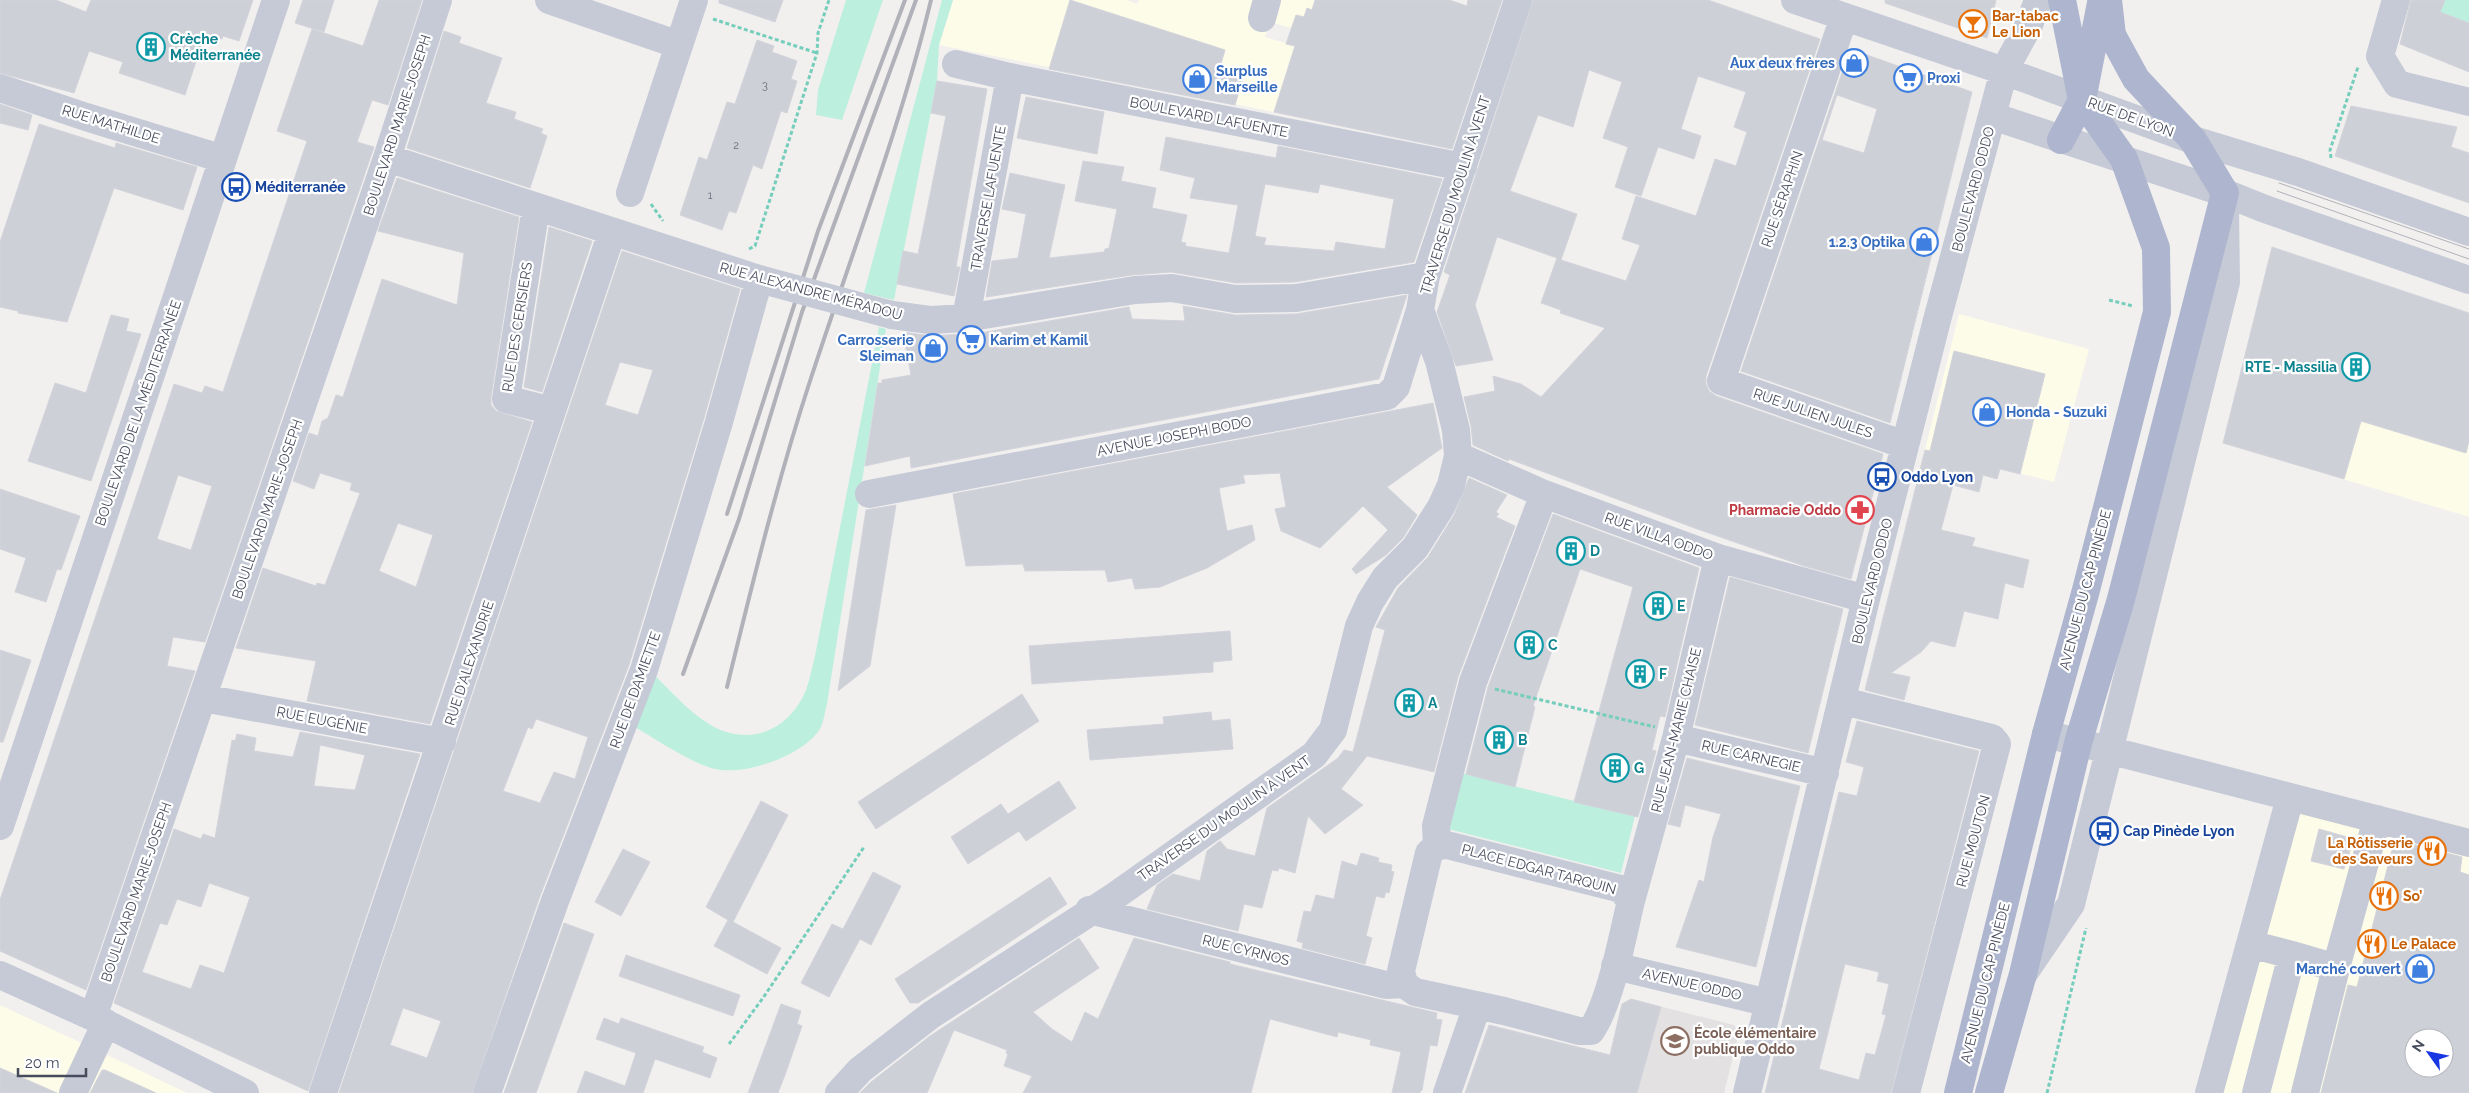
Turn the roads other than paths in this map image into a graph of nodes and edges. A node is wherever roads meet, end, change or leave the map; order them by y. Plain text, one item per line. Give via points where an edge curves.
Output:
1 (276, 0) edge
2 (438, 0) edge
3 (548, 0) edge
4 (1518, 0) edge
5 (1795, 0) edge
6 (2038, 0) edge
7 (2062, 0) edge
8 (2102, 0) edge
9 (2108, 0) edge
10 (2396, 0) edge
11 (692, 6) edge
12 (1844, 17) junction
13 (678, 45) junction
14 (956, 64) dead end
15 (2004, 71) junction
16 (1010, 77) junction
17 (0, 88) edge
18 (2082, 100) junction
19 (2469, 102) edge
20 (1992, 116) junction
21 (2061, 140) junction
22 (2193, 140) junction
23 (387, 158) junction
24 (223, 159) junction
25 (2124, 160) junction
26 (1463, 167) junction
27 (630, 193) road end
28 (2225, 193) junction
29 (536, 207) junction
30 (612, 232) junction
31 (2469, 232) edge
32 (1426, 276) junction
33 (759, 279) junction
34 (2469, 280) edge
35 (1420, 310) junction
36 (966, 318) junction
37 (1721, 381) joint
38 (552, 411) junction
39 (1905, 446) junction
40 (1458, 456) junction
41 (869, 494) dead end
42 (1544, 494) junction
43 (1718, 558) junction
44 (1866, 599) junction
45 (203, 698) junction
46 (1843, 701) junction
47 (1667, 733) junction
48 (2046, 734) junction
49 (442, 742) junction
50 (2078, 743) junction
51 (2109, 751) junction
52 (1826, 773) junction
53 (2290, 798) junction
54 (2377, 820) junction
55 (0, 826) edge
56 (2469, 843) edge
57 (1437, 846) junction
58 (1631, 901) junction
59 (1089, 910) junction
60 (2250, 944) junction
61 (2292, 955) junction
62 (1615, 966) junction
63 (2336, 968) junction
64 (2023, 974) junction
65 (0, 975) edge
66 (1404, 984) junction
67 (1769, 1003) junction
68 (1477, 1006) junction
69 (100, 1020) junction
70 (73, 1093) edge
71 (245, 1093) edge
72 (323, 1093) edge
73 (487, 1093) edge
74 (839, 1093) edge
75 (1447, 1093) edge
76 (1747, 1093) edge
77 (1906, 1093) edge
78 (1958, 1093) edge
79 (1989, 1093) edge
80 (2209, 1093) edge
81 (2256, 1093) edge
82 (2305, 1093) edge

1 - 24 street, BOULEVARD DE LA MÉDITERRANÉE
2 - 23 street, BOULEVARD MARIE-JOSEPH
3 - 13 street
4 - 26 street, TRAVERSE DU MOULIN À VENT
5 - 12 street, RUE DE LYON
6 - 15 street, BOULEVARD ODDO via 2029,25
7 - 18 main road
8 - 18 main road
9 - 22 main road via 2112,35 2136,79
10 - 19 street via 2380,56 2386,70 2397,84
11 - 13 street
12 - 15 street, RUE DE LYON
12 - 37 street, RUE SÉRAPHIN
13 - 27 street
14 - 16 street, BOULEVARD LAFUENTE
15 - 18 street, RUE DE LYON
15 - 20 street, BOULEVARD ODDO
16 - 26 street, BOULEVARD LAFUENTE
16 - 36 street, TRAVERSE LAFUENTE
17 - 24 street, RUE MATHILDE
18 - 21 main road
18 - 22 street, RUE DE LYON
18 - 25 main road, AVENUE DU CAP PINÈDE
20 - 21 street
20 - 39 street, BOULEVARD ODDO
21 - 25 street
22 - 28 main road
22 - 31 street, RUE DE LYON via 2298,172
23 - 29 street, RUE ALEXANDRE MÉRADOU
23 - 45 street, BOULEVARD MARIE-JOSEPH
24 - 55 street, BOULEVARD DE LA MÉDITERRANÉE
25 - 28 street
25 - 48 main road, AVENUE DU CAP PINÈDE via 2156,248 2157,312
26 - 32 street, TRAVERSE DU MOULIN À VENT
28 - 34 street
28 - 50 main road via 2121,599
28 - 51 street via 2226,282
29 - 30 street, RUE ALEXANDRE MÉRADOU
29 - 38 street, RUE DES CERISIERS via 506,399
30 - 33 street, RUE ALEXANDRE MÉRADOU
30 - 38 street, RUE D'ALEXANDRIE
32 - 35 street, TRAVERSE DU MOULIN À VENT
32 - 36 street, RUE ALEXANDRE MÉRADOU via 1296,298 1235,299 1172,288 1135,290
33 - 36 street, RUE ALEXANDRE MÉRADOU, bridge via 892,315 930,320
33 - 73 street, RUE DE DAMIETTE via 644,670 555,901
35 - 40 street, TRAVERSE DU MOULIN À VENT via 1439,361 1456,430
35 - 41 street, AVENUE JOSEPH BODO via 1396,387 1387,396
37 - 39 street, RUE JULIEN JULES
38 - 49 street, RUE D'ALEXANDRIE
39 - 44 street, BOULEVARD ODDO
40 - 42 street, RUE VILLA ODDO
40 - 59 street, TRAVERSE DU MOULIN À VENT via 1451,485 1441,507 1415,548 1385,578 1358,626 1333,730 1314,754 1115,896
42 - 43 street, RUE VILLA ODDO
42 - 57 street via 1473,682 1436,826
43 - 44 street, RUE VILLA ODDO
43 - 47 street, RUE JEAN-MARIE CHAISE
44 - 46 street, BOULEVARD ODDO
45 - 49 street, RUE EUGÉNIE
45 - 69 street, BOULEVARD MARIE-JOSEPH
46 - 52 street, BOULEVARD ODDO
46 - 77 street, RUE MOUTON via 1992,738 1997,744
47 - 52 street, RUE CARNEGIE
47 - 58 street, RUE JEAN-MARIE CHAISE
48 - 50 street
48 - 78 main road, AVENUE DU CAP PINÈDE
49 - 72 street, RUE D'ALEXANDRIE
50 - 51 street
50 - 64 main road
51 - 53 street
51 - 64 street via 2071,904
52 - 67 street, BOULEVARD ODDO
53 - 54 street
53 - 60 street
54 - 56 street
54 - 63 street
57 - 58 street, PLACE EDGAR TARQUIN via 1447,845 1621,889
57 - 66 street via 1429,853 1404,955 1401,971
58 - 62 street, PLACE EDGAR TARQUIN
59 - 66 street, RUE CYRNOS via 1386,985
59 - 74 street, TRAVERSE DU MOULIN À VENT via 931,1015 860,1070
60 - 61 street
60 - 80 street
61 - 63 street
61 - 81 street
62 - 67 street, AVENUE ODDO
62 - 68 street, PLACE EDGAR TARQUIN via 1598,1020 1591,1031 1579,1032
63 - 82 street
64 - 79 main road
65 - 69 street
66 - 68 street, PLACE EDGAR TARQUIN via 1415,992
67 - 76 street, BOULEVARD ODDO
68 - 75 street
69 - 70 street, BOULEVARD MARIE-JOSEPH
69 - 71 street

